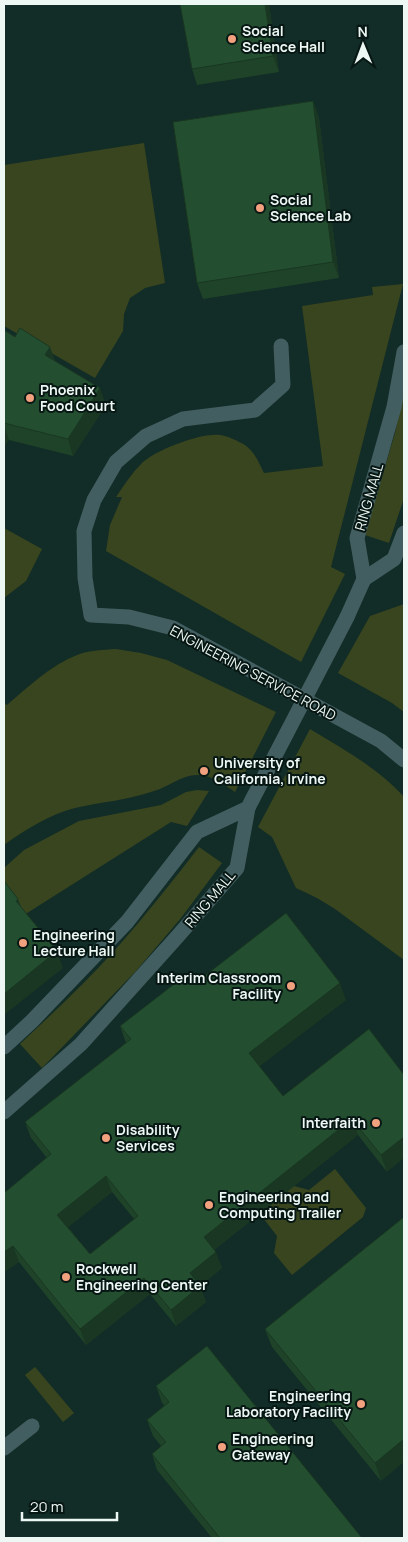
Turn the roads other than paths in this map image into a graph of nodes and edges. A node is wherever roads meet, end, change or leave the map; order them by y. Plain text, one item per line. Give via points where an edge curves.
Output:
1 (281, 346) dead end
2 (404, 352) edge
3 (404, 533) edge
4 (364, 579) junction
5 (404, 760) edge
6 (250, 804) junction
7 (4, 1047) edge
8 (4, 1112) edge
9 (32, 1426) dead end
10 (4, 1448) edge

1 - 5 street, ENGINEERING SERVICE ROAD via 283,385 255,410 183,419 146,436 116,462 94,500 84,531 85,578 91,615 129,616 173,628 381,741
2 - 4 street, RING MALL via 394,407 357,538
3 - 4 street via 394,559
4 - 6 street, RING MALL, bridge
6 - 7 street via 197,832 127,922
6 - 8 street, RING MALL via 237,868 81,1044
9 - 10 street

